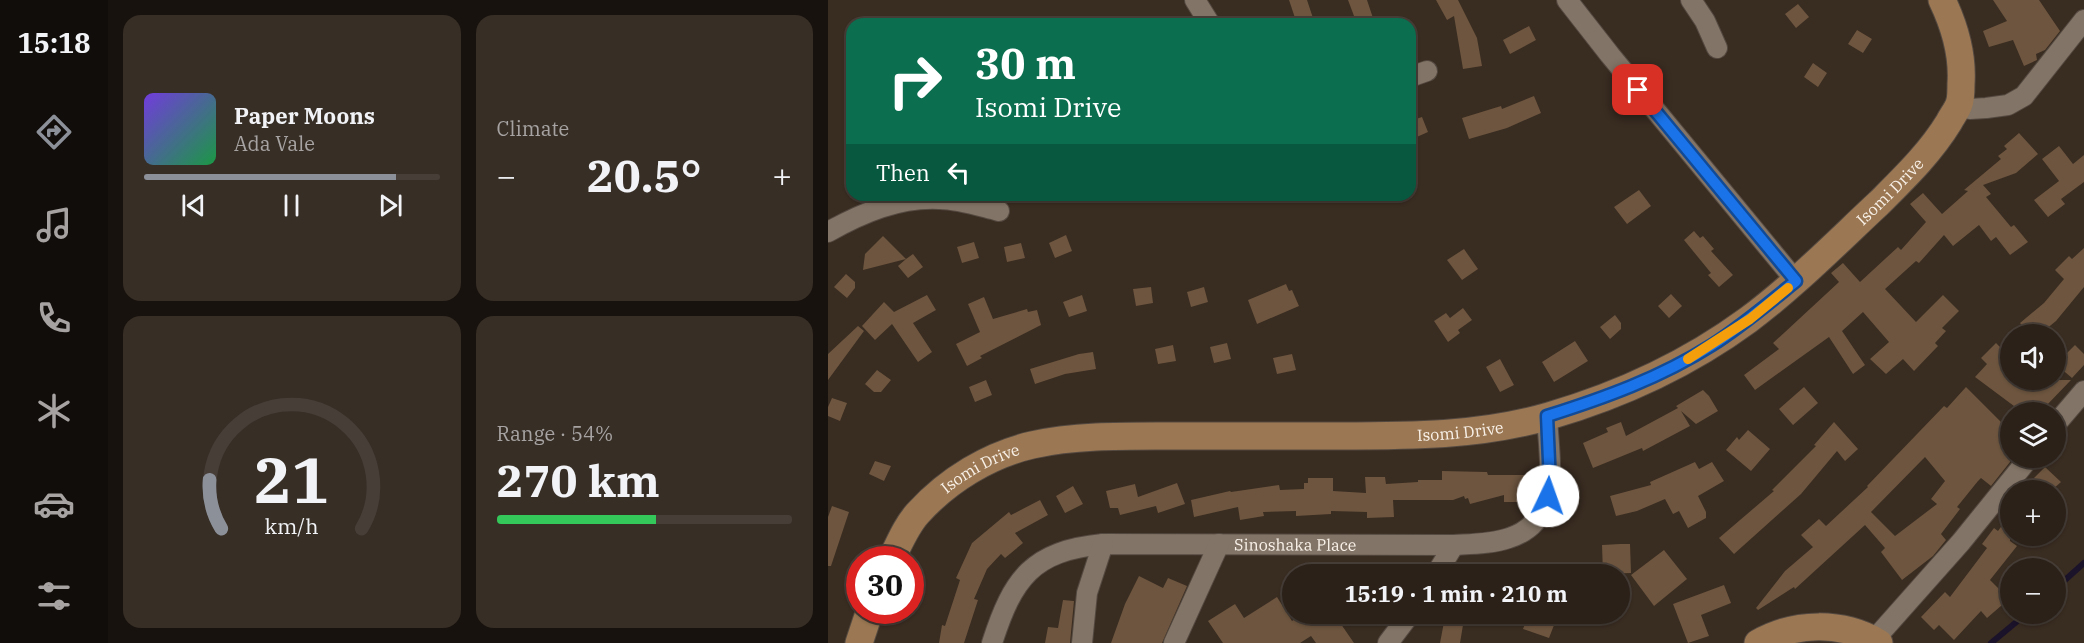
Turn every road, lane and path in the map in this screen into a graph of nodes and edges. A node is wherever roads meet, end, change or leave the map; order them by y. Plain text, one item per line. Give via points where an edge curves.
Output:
1 (1195, 0) edge
2 (1567, 0) edge
3 (1691, 0) edge
4 (1942, 0) edge
5 (1206, 18) edge
6 (2084, 20) edge
7 (1717, 48) dead end
8 (1960, 104) junction
9 (910, 201) edge
10 (949, 201) edge
11 (999, 211) dead end
12 (828, 232) edge
13 (1796, 281) junction
14 (2084, 391) edge
15 (2066, 412) edge
16 (1547, 416) junction
17 (2021, 468) edge
18 (1102, 544) junction
19 (1220, 544) junction
20 (1454, 545) junction
21 (897, 546) edge
22 (1442, 564) edge
23 (865, 624) edge
24 (1402, 624) edge
25 (1877, 641) edge
26 (859, 643) edge
27 (992, 643) edge
28 (1082, 643) edge
29 (1174, 643) edge
30 (1388, 643) edge
31 (1758, 643) edge

1 - 5 street
2 - 13 street
3 - 7 street
4 - 8 street via 1952,21 1962,65
6 - 8 street via 2025,96 2008,105 1986,108 1970,109
8 - 13 street, Isomi Drive via 1936,143 1912,171
9 - 12 street via 865,213
10 - 11 street
13 - 16 street, Isomi Drive via 1750,319 1679,364 1605,398
14 - 15 street
16 - 20 street, Sinoshaka Place via 1550,483 1545,509 1530,528 1510,538
16 - 21 street, Isomi Drive via 1452,434 1133,436 1031,445 971,469 940,492 916,515
17 - 25 street
18 - 19 street, Sinoshaka Place
18 - 27 street, Sinoshaka Place via 1077,547 1035,565 1019,580 999,619
18 - 28 street via 1087,593
19 - 20 street, Sinoshaka Place
19 - 29 street
20 - 22 street
23 - 26 street
24 - 30 street
25 - 31 street via 1825,626 1776,633

